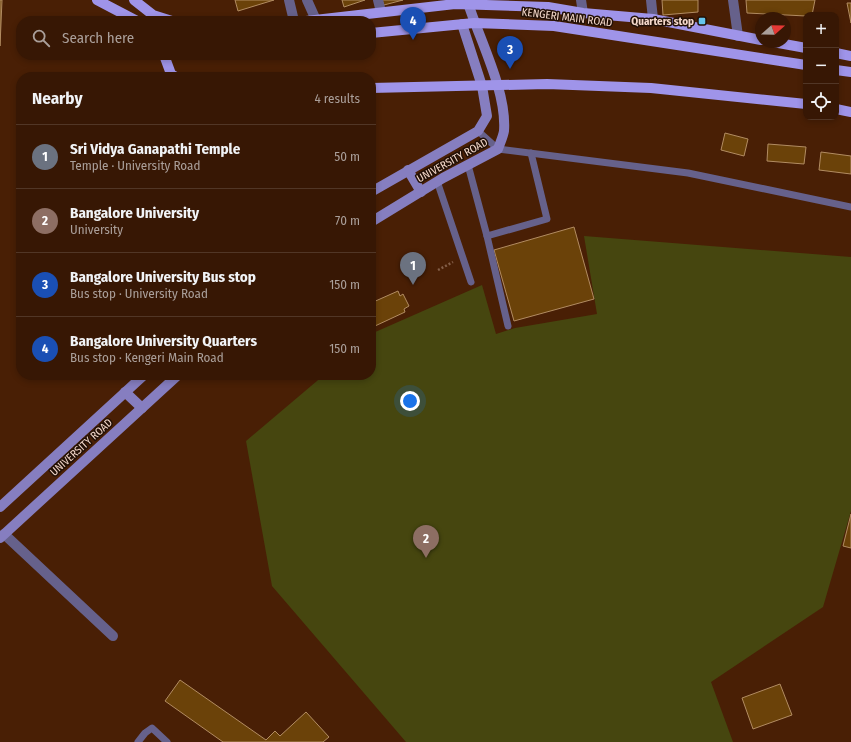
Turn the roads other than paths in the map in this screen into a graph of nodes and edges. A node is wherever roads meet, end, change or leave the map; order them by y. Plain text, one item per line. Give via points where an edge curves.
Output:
1 (97, 0) edge
2 (134, 0) edge
3 (289, 0) edge
4 (307, 0) edge
5 (378, 0) edge
6 (581, 0) edge
7 (651, 0) edge
8 (733, 0) edge
9 (455, 2) edge
10 (468, 2) edge
11 (381, 12) junction
12 (583, 13) junction
13 (127, 16) edge
14 (155, 16) edge
15 (293, 16) edge
16 (310, 16) edge
17 (350, 16) edge
18 (653, 19) junction
19 (474, 23) junction
20 (462, 24) junction
21 (376, 33) edge
22 (738, 36) junction
23 (755, 39) edge
24 (791, 45) edge
25 (803, 47) edge
26 (839, 54) edge
27 (851, 56) edge
28 (166, 60) edge
29 (803, 65) edge
30 (839, 70) edge
31 (170, 72) edge
32 (851, 72) edge
33 (482, 86) junction
34 (498, 87) junction
35 (376, 88) edge
36 (803, 104) edge
37 (839, 110) edge
38 (851, 112) edge
39 (478, 131) junction
40 (498, 149) junction
41 (531, 153) junction
42 (468, 165) junction
43 (408, 170) junction
44 (437, 181) junction
45 (376, 189) edge
46 (421, 192) junction
47 (851, 206) edge
48 (376, 219) edge
49 (487, 236) junction
50 (471, 282) dead end
51 (508, 326) dead end
52 (138, 380) edge
53 (173, 380) edge
54 (125, 392) junction
55 (142, 408) junction
56 (0, 507) edge
57 (2, 536) edge
58 (113, 636) dead end
59 (138, 742) edge
60 (167, 742) edge

1 - 13 main road
2 - 14 main road
3 - 15 street
4 - 16 street
5 - 11 street
6 - 12 street
7 - 18 street
8 - 22 street
9 - 10 main road, KENGERI MAIN ROAD
9 - 11 main road, KENGERI MAIN ROAD
10 - 12 main road, KENGERI MAIN ROAD via 548,7
10 - 19 main road, UNIVERSITY ROAD
11 - 17 main road, KENGERI MAIN ROAD
12 - 18 main road, KENGERI MAIN ROAD
18 - 22 main road, KENGERI MAIN ROAD
19 - 20 main road, KENGERI MAIN ROAD
19 - 29 main road, KENGERI MAIN ROAD via 554,26
19 - 34 main road, UNIVERSITY ROAD
20 - 21 main road, KENGERI MAIN ROAD
20 - 33 main road, UNIVERSITY ROAD
22 - 23 main road, KENGERI MAIN ROAD
24 - 25 main road
26 - 27 main road
28 - 31 main road
30 - 32 main road
33 - 34 main road
33 - 35 main road
33 - 39 main road, UNIVERSITY ROAD via 487,116
34 - 36 main road via 547,84 651,88
34 - 40 main road, UNIVERSITY ROAD via 504,132
37 - 38 main road
39 - 40 lane
39 - 43 main road, UNIVERSITY ROAD
40 - 41 lane
40 - 42 main road, UNIVERSITY ROAD
41 - 47 lane via 688,172
41 - 49 lane via 546,219
42 - 44 main road, UNIVERSITY ROAD
42 - 49 lane
43 - 45 main road, UNIVERSITY ROAD
43 - 46 main road
44 - 46 main road, UNIVERSITY ROAD
44 - 50 lane
46 - 48 main road, UNIVERSITY ROAD
49 - 51 lane
52 - 54 main road, UNIVERSITY ROAD
53 - 55 main road, UNIVERSITY ROAD
54 - 55 main road
54 - 56 main road, UNIVERSITY ROAD
55 - 57 main road, UNIVERSITY ROAD
57 - 58 street
59 - 60 lane via 152,728

